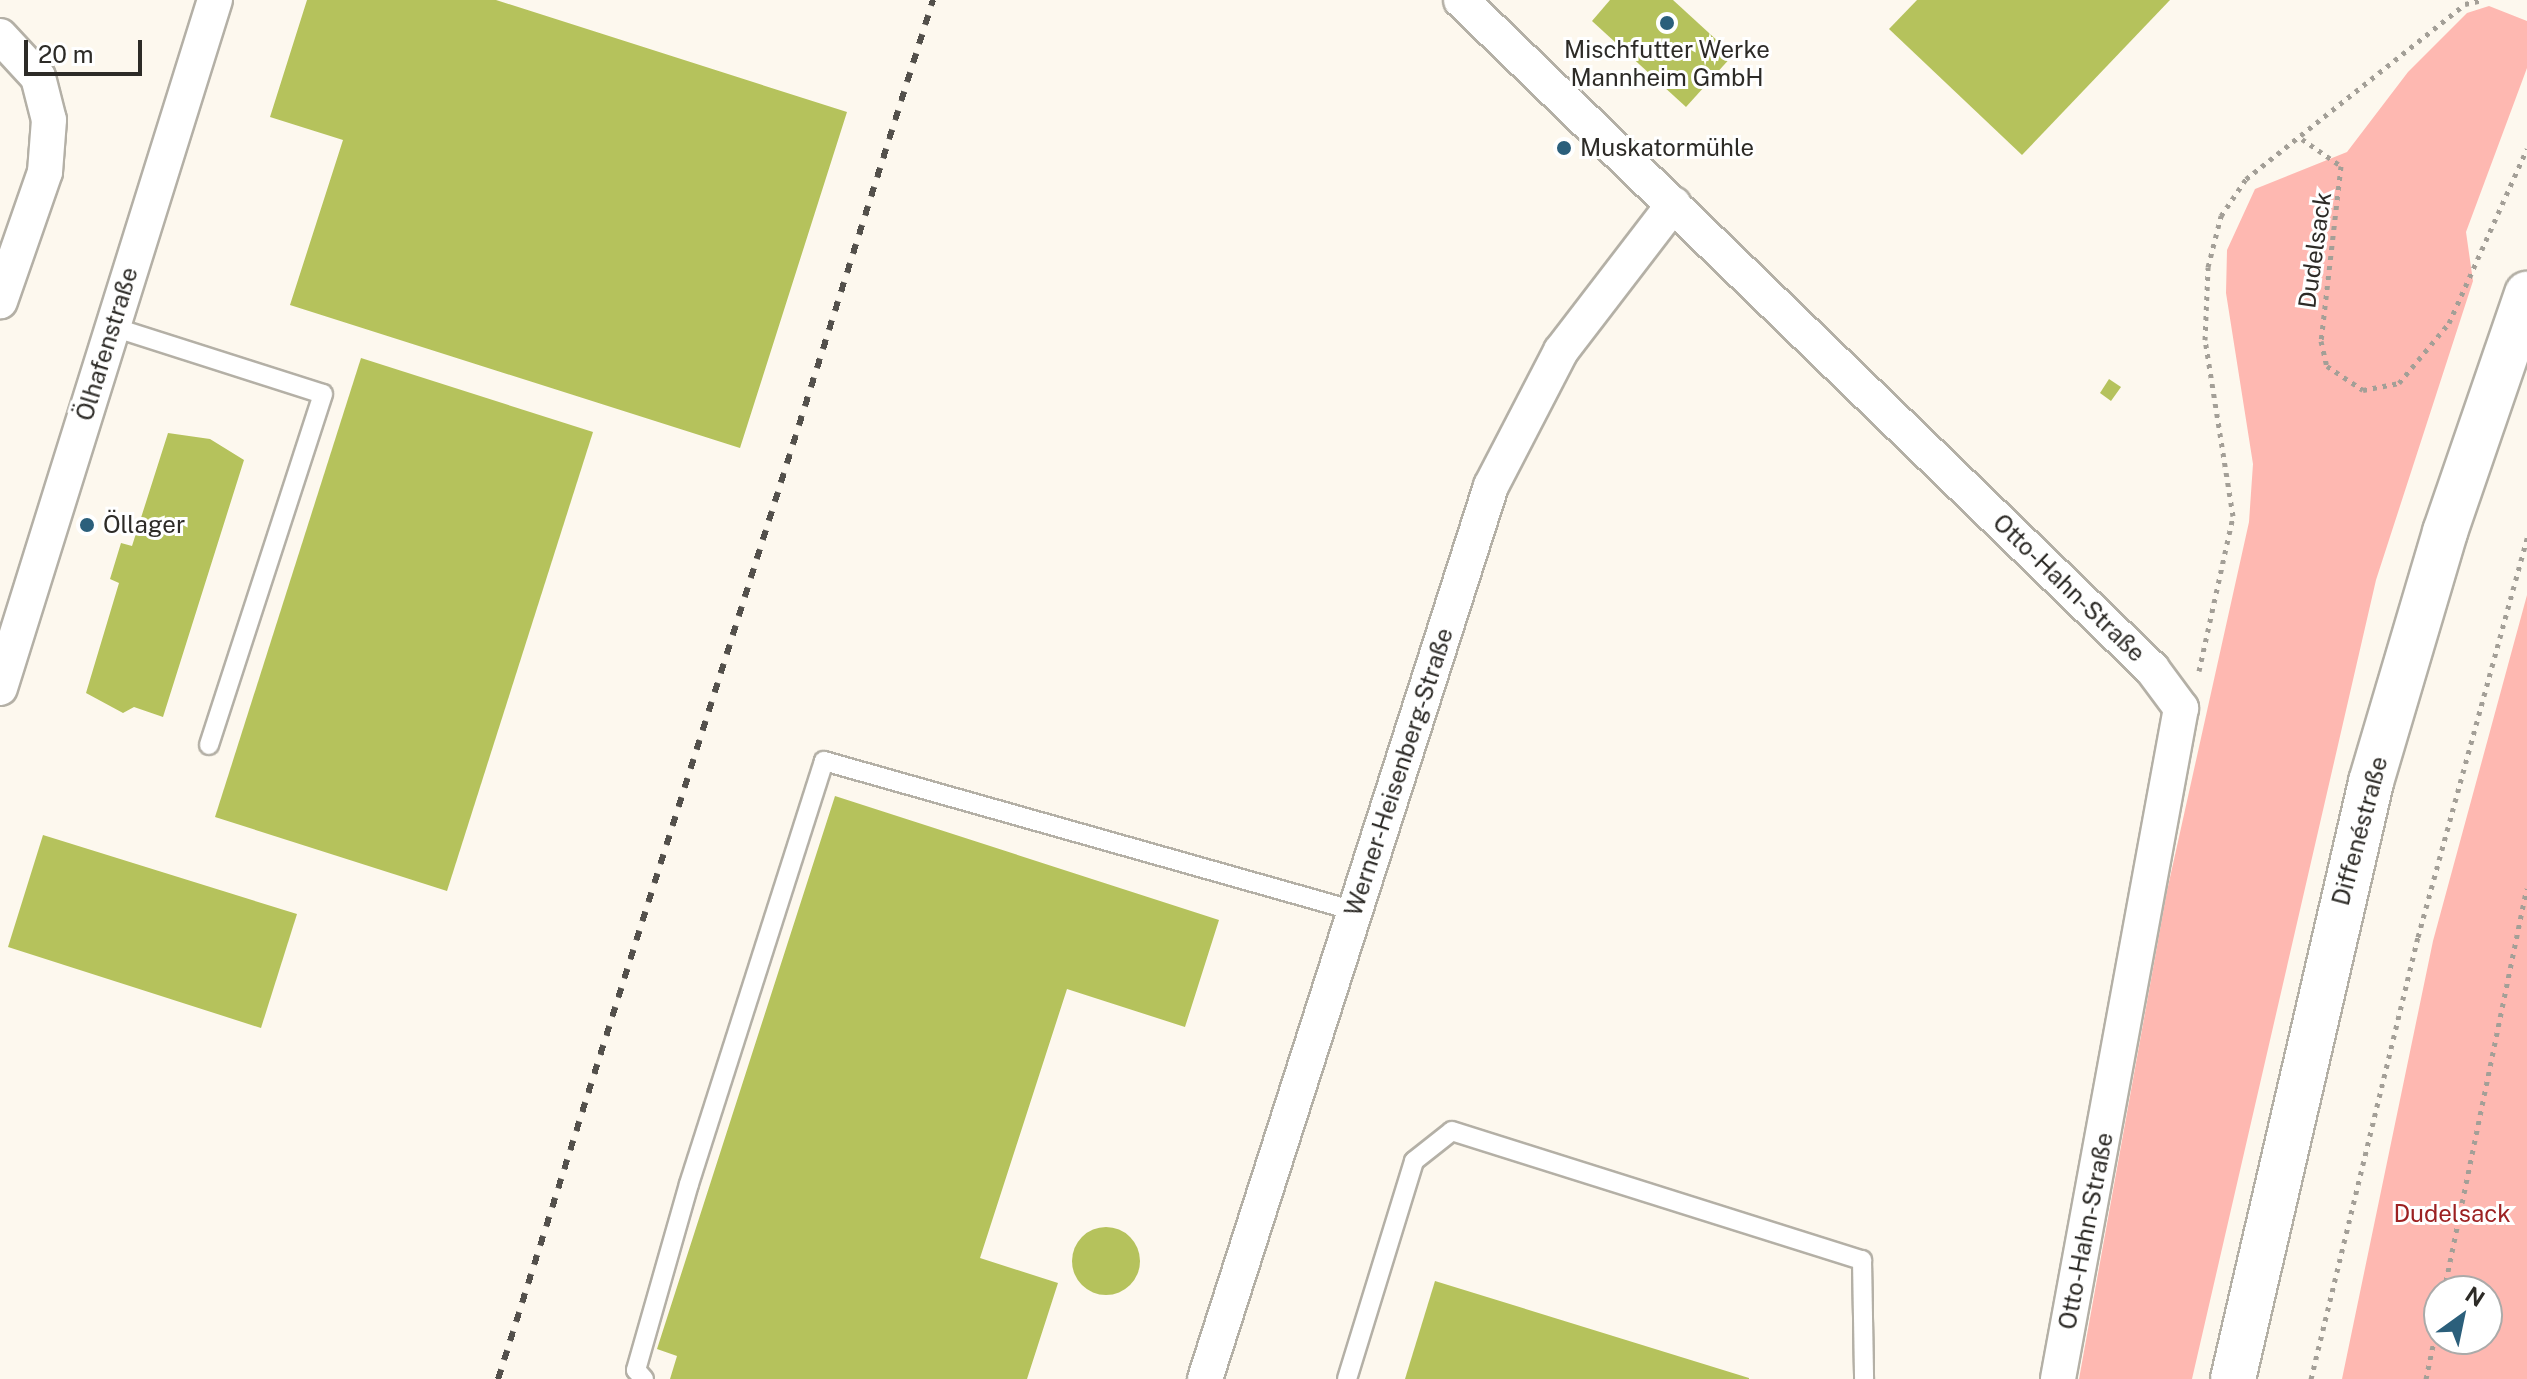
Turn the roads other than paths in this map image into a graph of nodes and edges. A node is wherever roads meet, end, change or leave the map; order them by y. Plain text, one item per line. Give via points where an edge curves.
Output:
1 (215, 0) edge
2 (1461, 0) edge
3 (0, 36) edge
4 (1674, 204) junction
5 (2527, 294) edge
6 (0, 301) edge
7 (113, 327) junction
8 (0, 688) edge
9 (209, 745) dead end
10 (1355, 911) junction
11 (644, 1379) edge
12 (1205, 1379) edge
13 (1347, 1379) edge
14 (1864, 1379) edge
15 (2058, 1379) edge
16 (2233, 1379) edge

1 - 7 street, Ölhafenstraße
2 - 4 street, Otto-Hahn-Straße
3 - 6 street via 38,77 49,120 45,172
4 - 10 street, Werner-Heisenberg-Straße via 1561,351 1491,486
4 - 15 street, Otto-Hahn-Straße via 2152,669 2181,708
5 - 16 main road, Diffenéstraße via 2445,532 2371,782
7 - 8 street, Ölhafenstraße
7 - 9 lane via 323,394
10 - 11 lane via 824,761 689,1184 636,1370
10 - 12 street, Werner-Heisenberg-Straße
13 - 14 lane via 1414,1161 1452,1131 1862,1260

